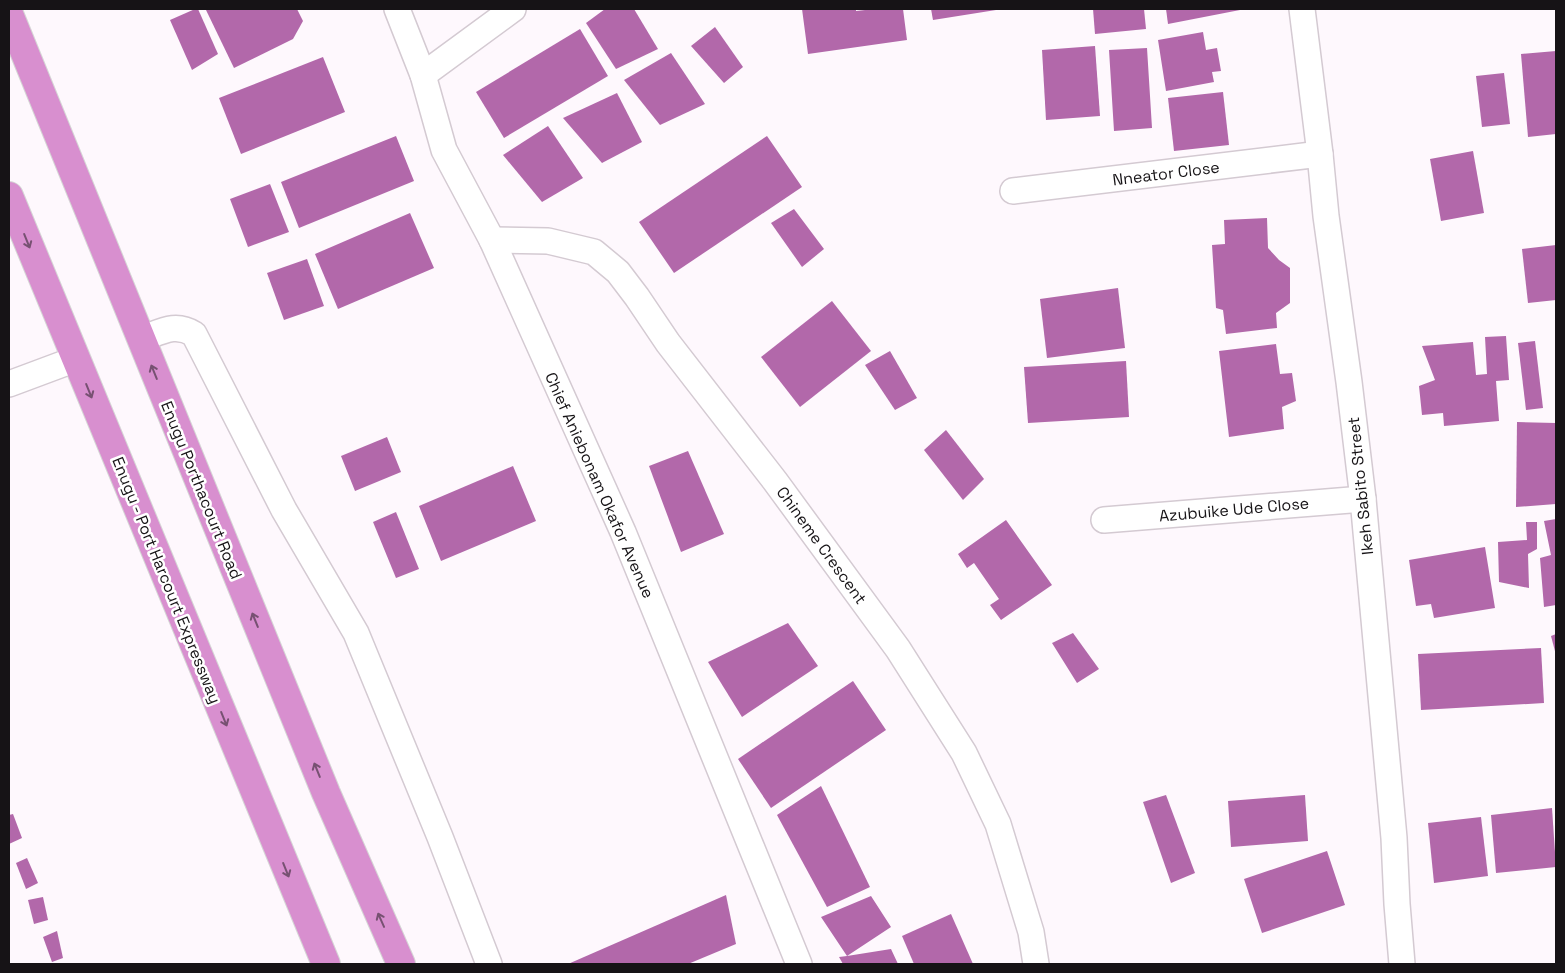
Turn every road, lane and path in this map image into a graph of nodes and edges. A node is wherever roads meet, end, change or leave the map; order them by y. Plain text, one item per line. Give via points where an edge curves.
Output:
1 (397, 9) edge
2 (512, 9) edge
3 (1302, 9) edge
4 (9, 14) edge
5 (422, 75) junction
6 (1320, 154) junction
7 (1013, 191) dead end
8 (9, 196) edge
9 (492, 240) junction
10 (141, 339) junction
11 (76, 360) junction
12 (9, 384) edge
13 (1363, 499) junction
14 (1104, 520) dead end
15 (326, 964) edge
16 (401, 964) edge
17 (489, 964) edge
18 (799, 964) edge
19 (1036, 964) edge
20 (1402, 964) edge

1 - 5 street, Chief Aniebonam Okafor Avenue
2 - 5 street
3 - 6 street, Ikeh Sabito Street
4 - 10 highway, Enugu Porthacourt Road
5 - 9 street, Chief Aniebonam Okafor Avenue via 444,150
6 - 7 street, Nneator Close
6 - 13 street, Ikeh Sabito Street
8 -> 11 highway, Enugu - Port Harcourt Expressway
9 - 18 street, Chief Aniebonam Okafor Avenue via 623,532
9 - 19 street, Chineme Crescent via 548,242 594,252 618,272 637,297 898,649 964,753 998,824 1031,932
16 -> 10 highway, Enugu Porthacourt Road via 326,793
10 - 17 street via 176,327 194,334 284,510 356,633
11 - 12 street
11 -> 15 highway, Enugu - Port Harcourt Expressway
13 - 14 street, Azubuike Ude Close
13 - 20 street, Ikeh Sabito Street via 1394,838

